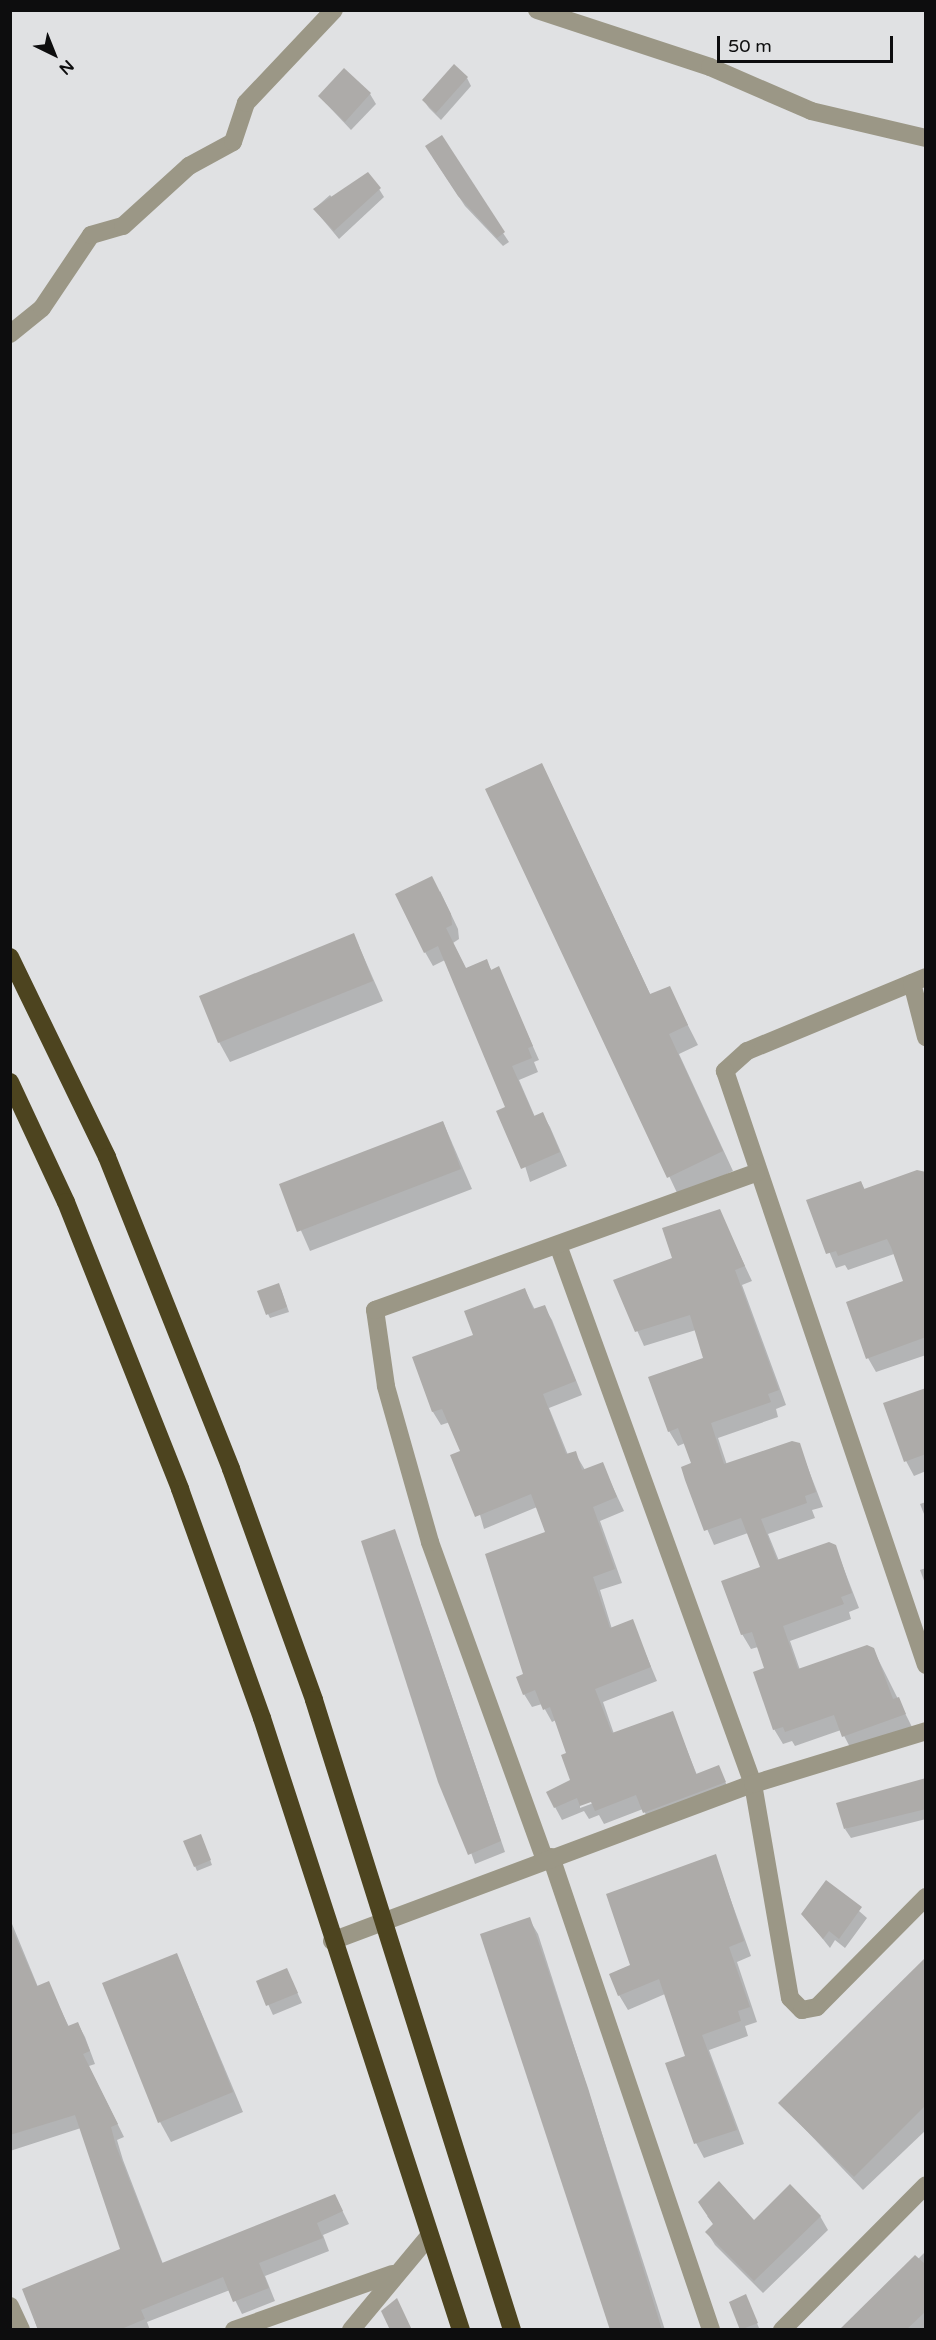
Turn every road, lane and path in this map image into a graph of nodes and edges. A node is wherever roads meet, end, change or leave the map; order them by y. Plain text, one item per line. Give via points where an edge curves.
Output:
1 (334, 10) edge
2 (537, 10) edge
3 (926, 138) edge
4 (10, 334) edge
5 (10, 957) edge
6 (919, 980) edge
7 (926, 1036) edge
8 (10, 1082) edge
9 (756, 1173) junction
10 (558, 1245) junction
11 (926, 1665) edge
12 (926, 1731) edge
13 (753, 1784) junction
14 (548, 1858) junction
15 (926, 1897) edge
16 (382, 1918) junction
17 (332, 1941) junction
18 (926, 2185) edge
19 (429, 2236) junction
20 (392, 2274) junction
21 (10, 2306) edge
22 (21, 2330) edge
23 (234, 2330) edge
24 (351, 2330) edge
25 (461, 2330) edge
26 (512, 2330) edge
27 (711, 2330) edge
28 (782, 2330) edge

1 - 4 street via 246,103 233,142 189,166 123,226 91,235 42,308
2 - 3 street via 710,67 811,111
5 - 16 highway via 107,1157 231,1469 314,1700
6 - 7 street
6 - 9 street via 734,1060 726,1071
8 - 17 highway via 66,1202 180,1489 262,1718
9 - 10 street
9 - 11 street
10 - 13 street
10 - 14 street via 380,1307 373,1321 430,1542
12 - 13 street
13 - 14 street
13 - 15 street via 787,1989 802,2010 817,2007
14 - 16 street
14 - 27 street
16 - 17 street
16 - 26 highway
17 - 19 highway
18 - 28 street
19 - 20 street
19 - 25 highway
20 - 23 street
20 - 24 street
21 - 22 street

